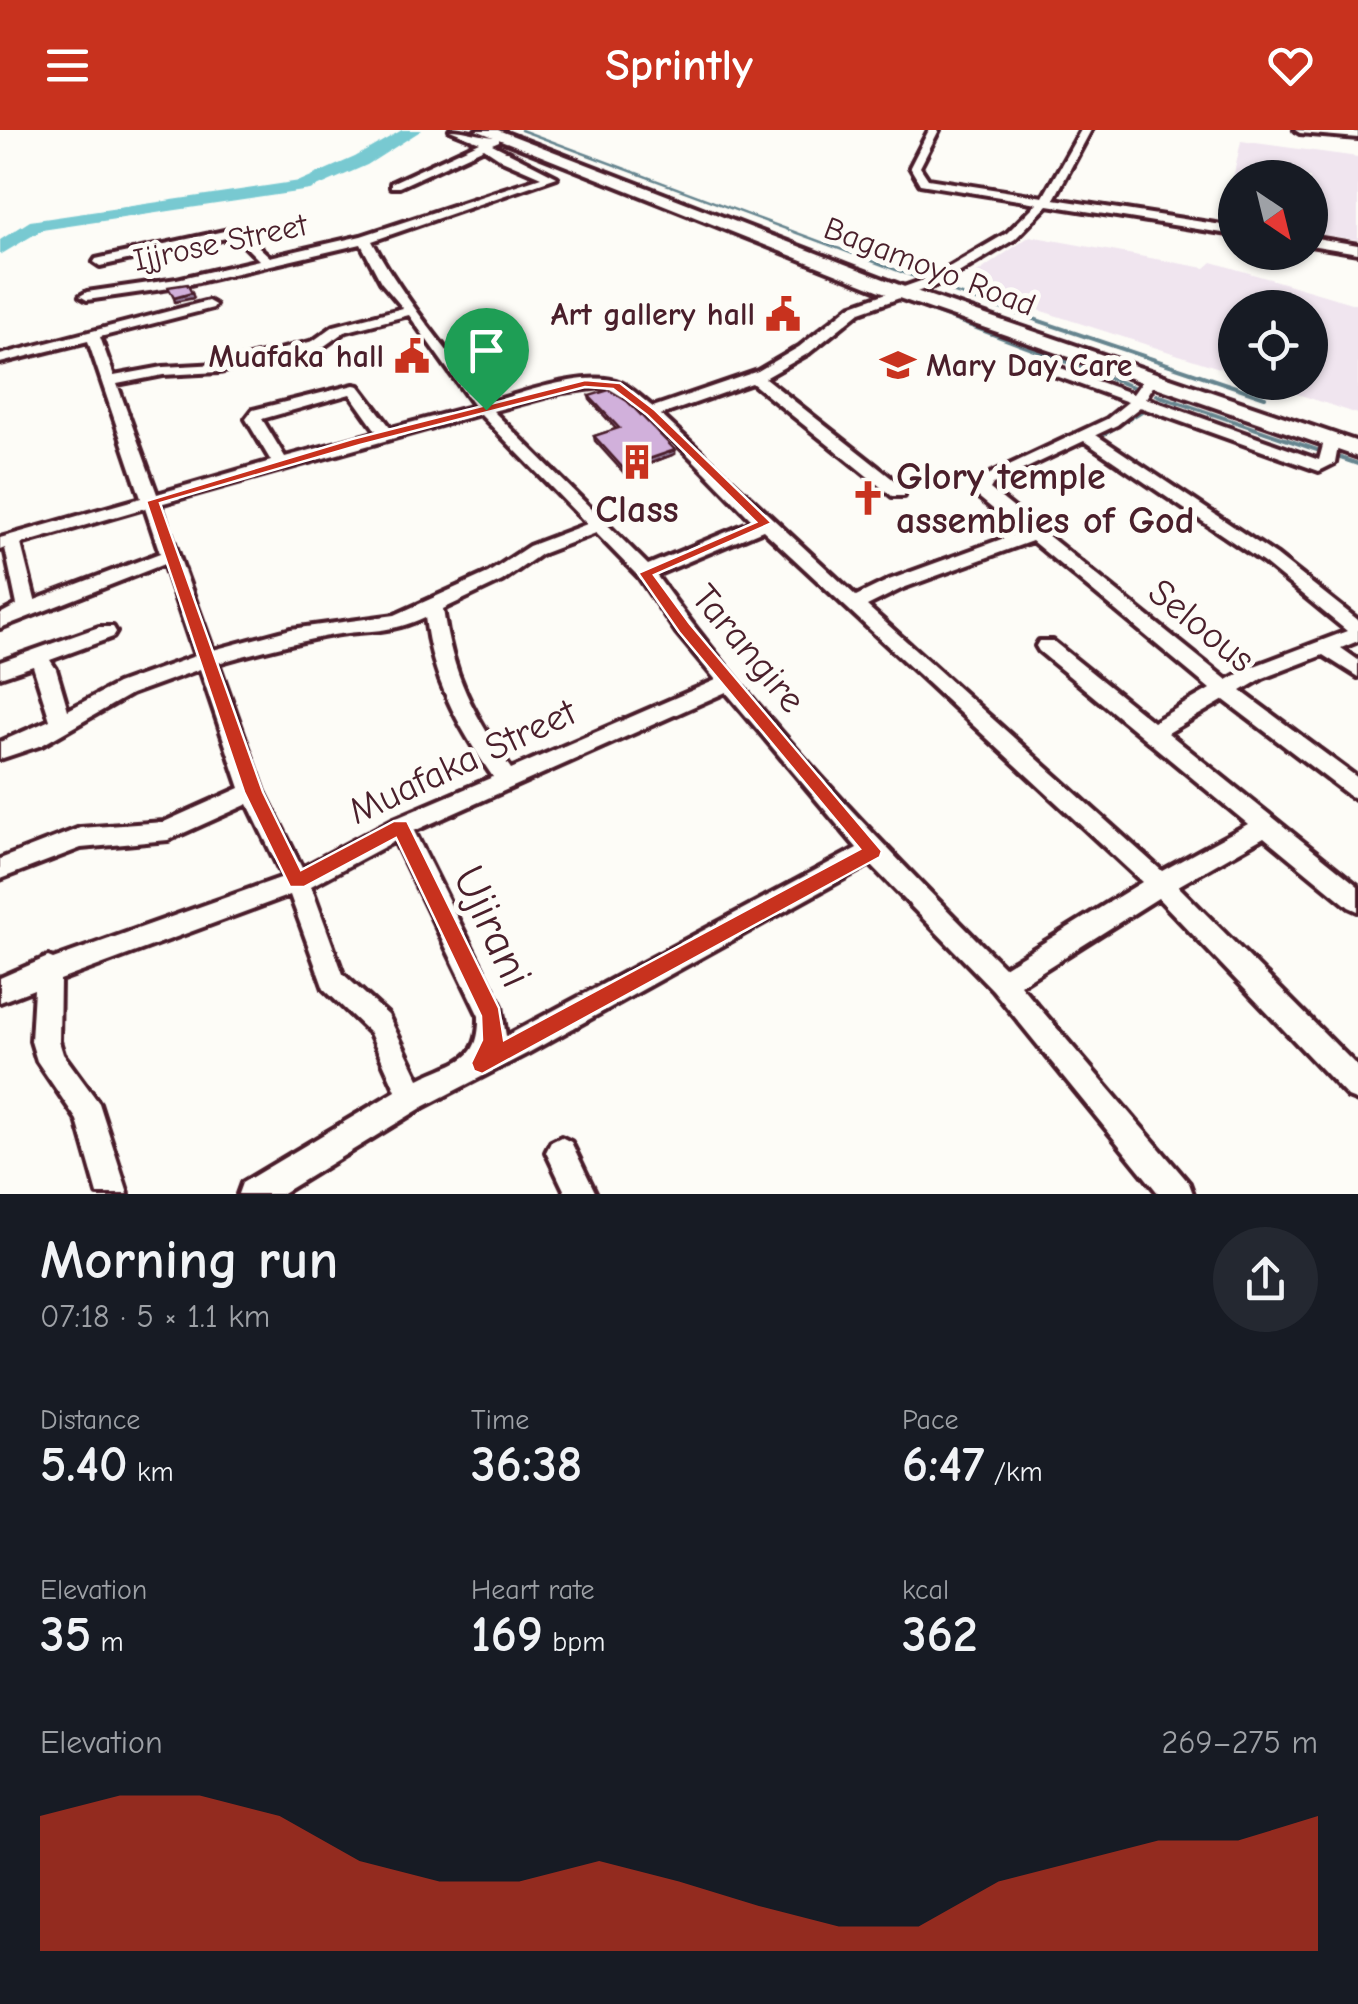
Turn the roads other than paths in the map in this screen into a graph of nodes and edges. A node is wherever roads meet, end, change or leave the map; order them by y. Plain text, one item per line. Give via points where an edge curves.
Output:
1 (456, 130) edge
2 (934, 130) edge
3 (1084, 130) edge
4 (1300, 130) edge
5 (1352, 133) edge
6 (495, 137) edge
7 (395, 185) dead end
8 (1047, 202) junction
9 (1218, 228) edge
10 (364, 239) junction
11 (1328, 244) edge
12 (1358, 248) edge
13 (267, 261) junction
14 (100, 262) dead end
15 (168, 267) junction
16 (141, 288) junction
17 (911, 289) junction
18 (87, 296) dead end
19 (208, 305) dead end
20 (412, 310) junction
21 (151, 321) junction
22 (92, 336) junction
23 (0, 358) edge
24 (1042, 366) dead end
25 (754, 377) junction
26 (109, 382) junction
27 (1144, 390) junction
28 (486, 410) junction
29 (651, 413) junction
30 (1358, 433) edge
31 (387, 434) junction
32 (1085, 435) junction
33 (1358, 450) edge
34 (281, 463) junction
35 (898, 492) dead end
36 (153, 501) junction
37 (765, 523) junction
38 (599, 526) junction
39 (1033, 534) junction
40 (6, 542) edge
41 (171, 555) junction
42 (645, 573) junction
43 (433, 604) junction
44 (855, 604) junction
45 (24, 611) junction
46 (0, 621) edge
47 (106, 632) dead end
48 (1358, 632) edge
49 (1046, 646) dead end
50 (1324, 647) junction
51 (38, 658) junction
52 (208, 659) junction
53 (0, 670) edge
54 (1358, 670) edge
55 (730, 682) junction
56 (1226, 691) junction
57 (61, 723) junction
58 (1154, 731) junction
59 (0, 752) edge
60 (507, 780) junction
61 (1358, 790) edge
62 (254, 792) junction
63 (1266, 825) junction
64 (400, 827) junction
65 (873, 851) junction
66 (0, 869) edge
67 (297, 882) junction
68 (1160, 884) junction
69 (1358, 900) edge
70 (48, 969) junction
71 (1002, 982) junction
72 (0, 990) edge
73 (482, 1063) junction
74 (1358, 1087) edge
75 (413, 1097) junction
76 (561, 1152) dead end
77 (271, 1190) edge
78 (113, 1194) edge
79 (581, 1194) edge
80 (1178, 1194) edge

1 - 6 street
2 - 8 street via 914,167 924,182
3 - 8 street
4 - 5 street
6 - 7 street
6 - 10 street via 523,166 548,174 547,180
6 - 17 highway, Bagamoyo Road
8 - 9 street
8 - 17 street via 1011,236
10 - 13 street, Ijjrose Street
10 - 20 street, Tarangire via 387,282
11 - 12 street
13 - 15 street, Ijjrose Street
13 - 15 street via 238,232
14 - 15 street
15 - 16 street, Ijjrose Street
16 - 18 street, Ijjrose Street
16 - 21 street via 139,299
17 - 25 street via 855,309 804,350
17 - 27 highway, Bagamoyo Road
17 - 30 highway, Bagamoyo Road
19 - 21 street
20 - 26 street via 339,329 318,344 281,354
20 - 28 street, Tarangire
21 - 22 street
22 - 23 street
22 - 26 street
24 - 27 street
25 - 29 street
25 - 35 street
26 - 36 street
27 - 32 street, Seloous via 1112,422
27 - 33 highway, Bagamoyo Road
28 - 29 street via 602,382
28 - 31 street
28 - 38 street, Tarangire
29 - 37 street
31 - 34 street
31 - 34 street via 354,389 258,414 264,442
32 - 39 street, Seloous via 980,485
32 - 48 street via 1270,559
34 - 36 street
36 - 40 street
36 - 41 street
37 - 42 street
37 - 44 street
38 - 42 street, Tarangire
38 - 43 street via 534,550 495,577
39 - 44 street
39 - 56 street, Seloous
40 - 45 street
41 - 45 street
41 - 52 street
42 - 55 street, Tarangire
43 - 52 street via 384,626 292,636
43 - 60 street via 438,654 456,707
44 - 68 street
45 - 46 street
47 - 51 street
48 - 50 street
49 - 58 street
50 - 54 street
50 - 56 street
51 - 53 street
51 - 57 street
52 - 57 street via 124,689
52 - 62 street
55 - 60 street, Muafaka Street
55 - 65 street, Tarangire
56 - 58 street
56 - 61 street, Seloous
57 - 59 street
58 - 63 street
60 - 64 street, Muafaka Street
62 - 66 street via 168,831 80,838
62 - 67 street
63 - 68 street
63 - 69 street
64 - 67 street, Muafaka Street
64 - 73 street, Ujirani via 492,1015 493,1040
65 - 71 street, Tarangire
65 - 73 street
67 - 70 street, Muafaka Street
67 - 75 street via 333,981 379,1024
68 - 71 street
68 - 74 street
70 - 72 street, Muafaka Street
70 - 78 street via 45,1041 51,1061 89,1113
71 - 80 street, Tarangire
73 - 75 street
75 - 77 street
76 - 79 street

